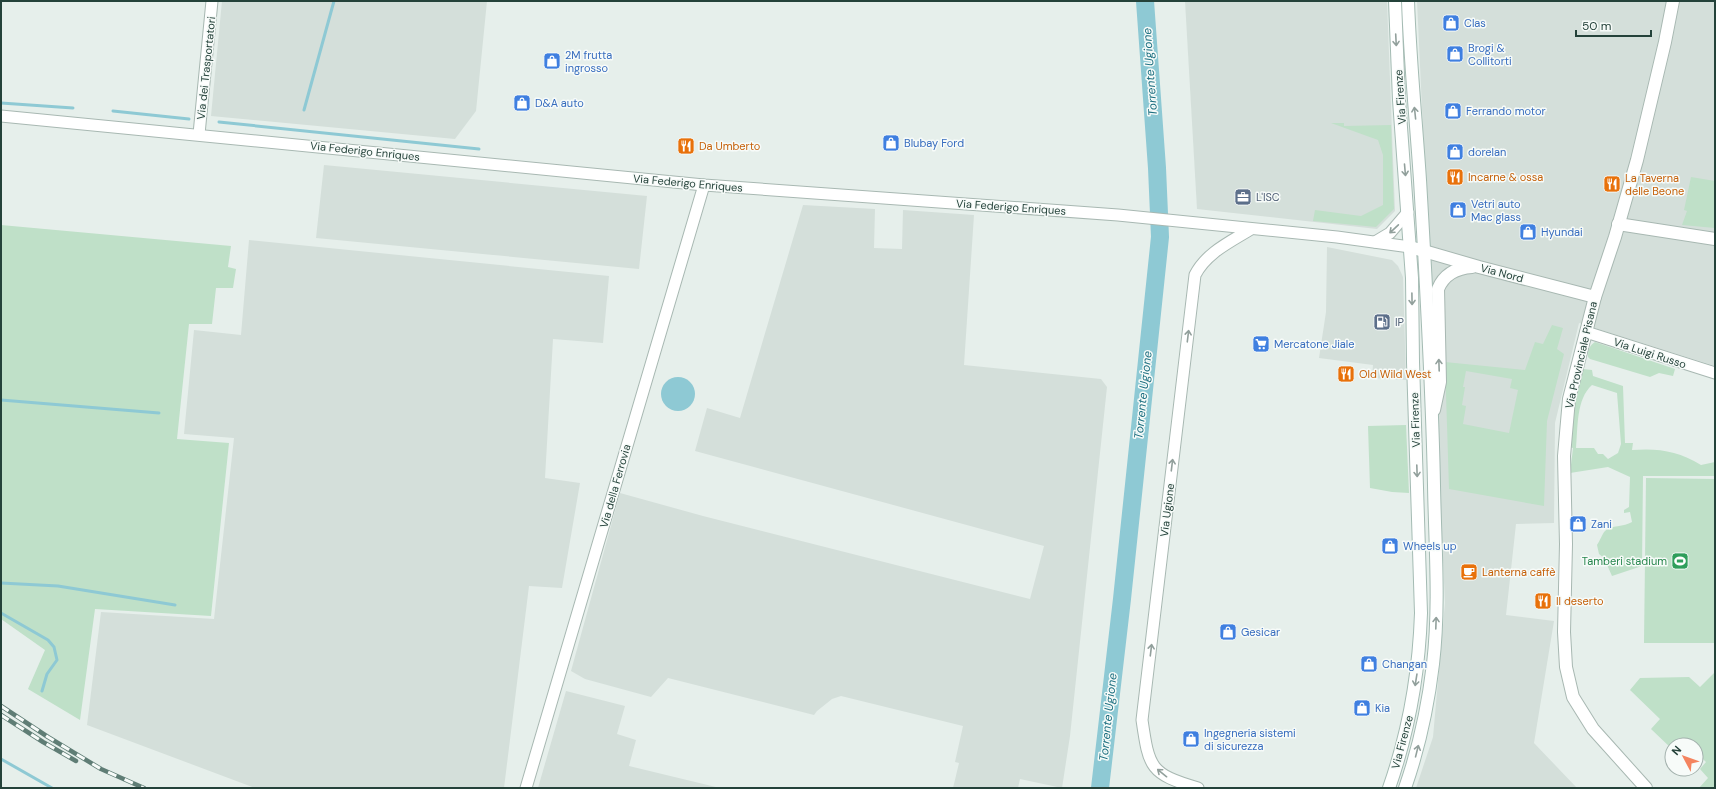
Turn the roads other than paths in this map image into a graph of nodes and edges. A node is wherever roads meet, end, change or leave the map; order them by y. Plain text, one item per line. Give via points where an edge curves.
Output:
1 (212, 1) edge
2 (1394, 1) edge
3 (1408, 1) edge
4 (1673, 1) edge
5 (1, 116) edge
6 (199, 134) junction
7 (704, 185) junction
8 (1408, 212) junction
9 (1618, 224) junction
10 (1251, 229) junction
11 (1715, 239) edge
12 (1375, 242) junction
13 (1410, 247) junction
14 (1423, 250) junction
15 (1479, 267) junction
16 (1595, 296) junction
17 (1586, 332) junction
18 (1715, 373) edge
19 (1432, 418) junction
20 (526, 788) edge
21 (1198, 788) edge
22 (1389, 788) edge
23 (1405, 788) edge
24 (1646, 788) edge

1 - 6 street, Via dei Trasportatori
2 -> 8 main road, Via Firenze
14 -> 3 main road, Via Firenze
4 - 9 main road, Via Provinciale Pisana via 1638,155
5 - 6 street, Via Federigo Enriques
6 - 7 street, Via Federigo Enriques
7 - 10 street, Via Federigo Enriques via 1118,215
7 - 20 street, Via della Ferrovia
8 -> 12 street via 1390,233
8 - 13 main road, Via Firenze
9 - 11 main road
9 - 16 main road, Via Provinciale Pisana
10 - 12 street, Via Federigo Enriques
21 -> 10 street, Via Ugione via 1171,780 1154,767 1149,760 1142,720 1195,275 1200,264 1209,256
12 - 13 street, Via Federigo Enriques
13 - 14 main road, Via Nord
13 -> 22 main road, Via Firenze via 1421,613 1419,654 1408,724
14 - 15 main road, Via Nord
14 - 19 main road, Via Firenze
15 - 16 main road, Via Nord
19 -> 15 main road, Via Firenze via 1440,382 1438,289 1442,280 1450,273
16 - 17 main road, Via Provinciale Pisana
17 - 18 street, Via Luigi Russo
17 - 24 main road, Via Provinciale Pisana via 1569,398 1564,456 1566,667 1574,697 1593,729
23 -> 19 main road, Via Firenze via 1419,742 1433,663 1436,603

